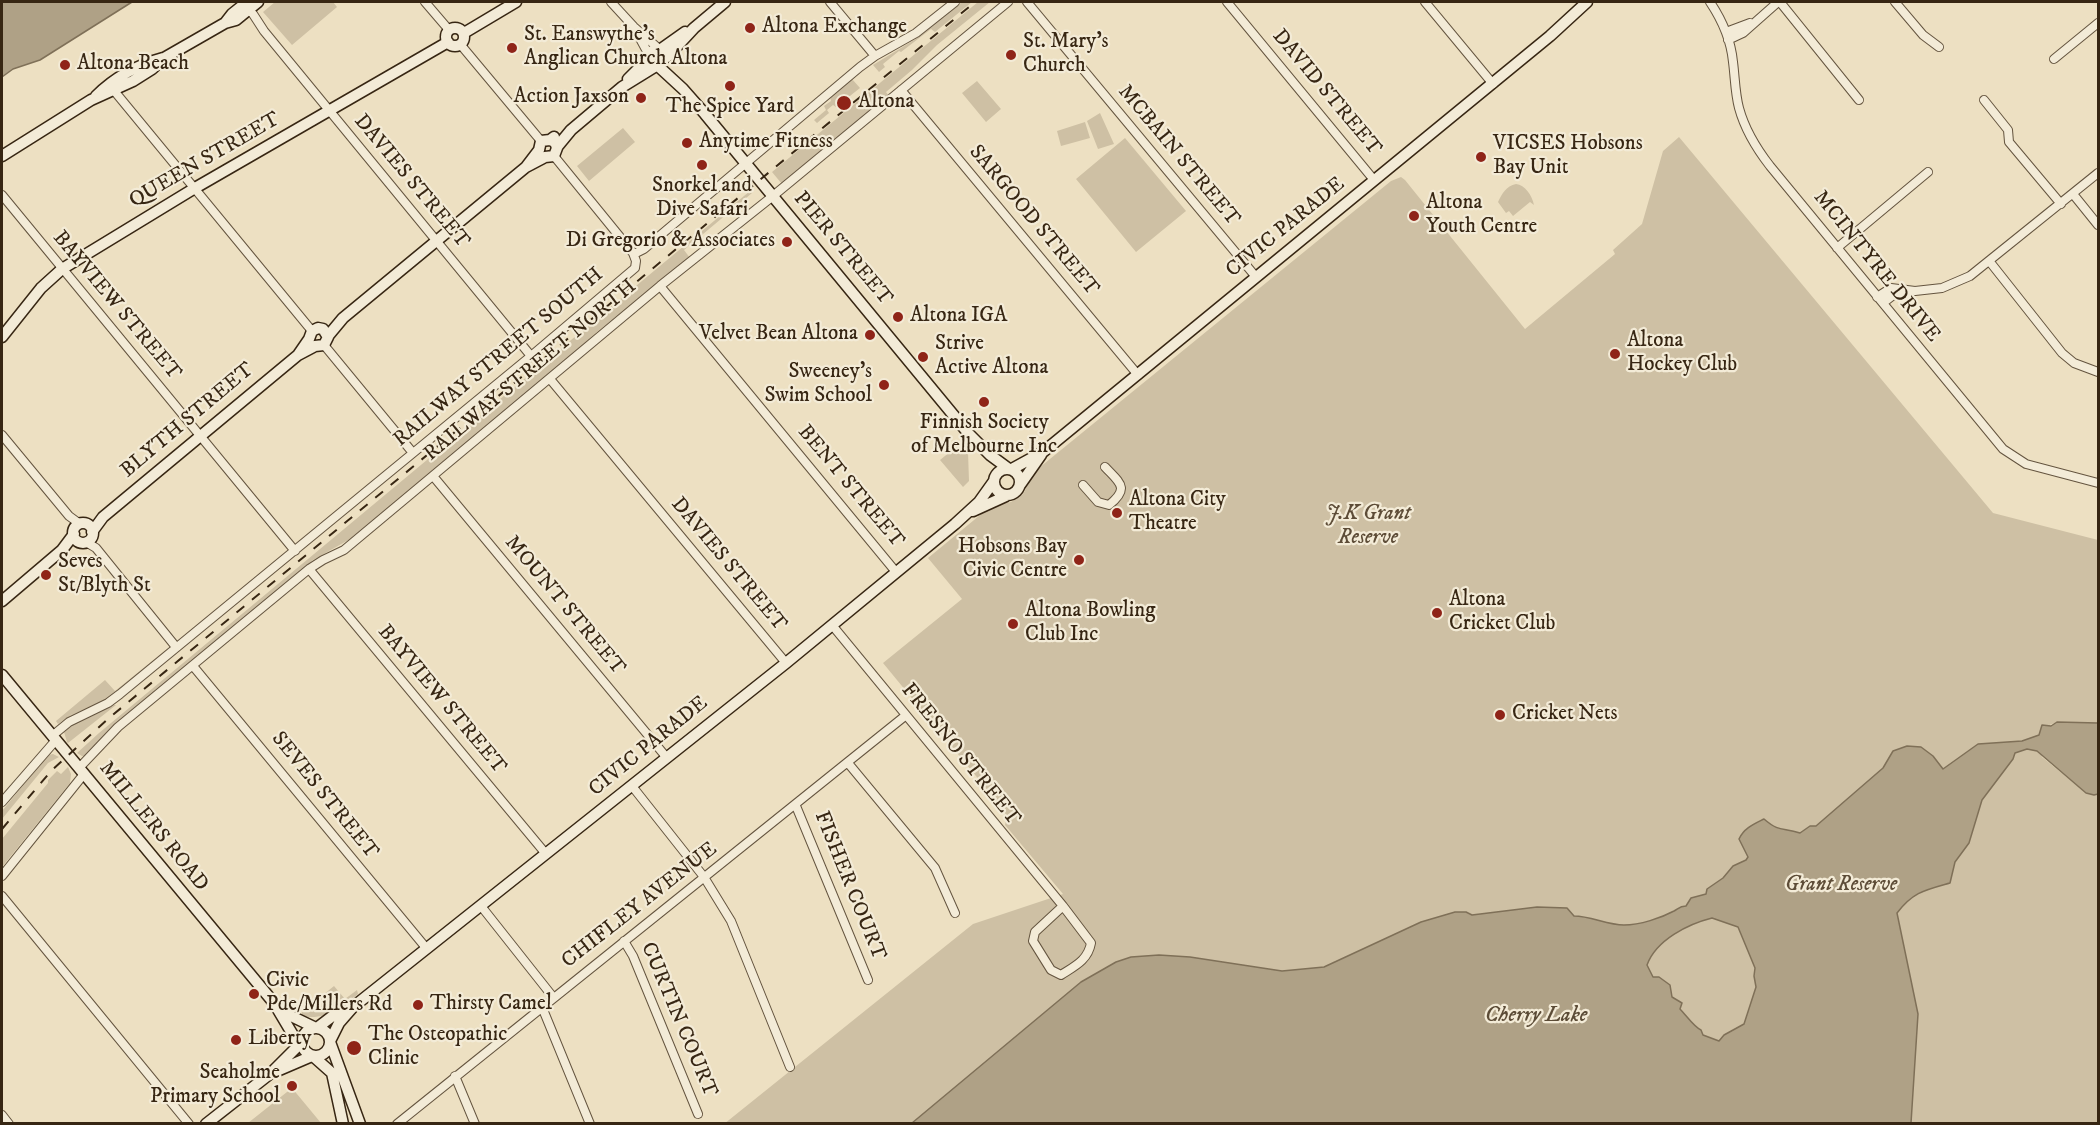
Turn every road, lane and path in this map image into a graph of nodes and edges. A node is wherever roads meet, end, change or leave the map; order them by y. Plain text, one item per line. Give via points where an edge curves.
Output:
1 (258, 2) edge
2 (425, 2) edge
3 (516, 2) edge
4 (611, 2) edge
5 (725, 2) edge
6 (830, 2) edge
7 (955, 2) edge
8 (1008, 2) edge
9 (1027, 2) edge
10 (1227, 2) edge
11 (1425, 2) edge
12 (1587, 2) edge
13 (1598, 2) edge
14 (1710, 2) edge
15 (1779, 2) edge
16 (1895, 2) edge
17 (246, 8) edge
18 (2098, 22) edge
19 (449, 30) junction
20 (464, 33) junction
21 (1554, 33) junction
22 (1727, 36) junction
23 (448, 42) junction
24 (460, 44) junction
25 (1939, 47) dead end
26 (875, 56) junction
27 (658, 57) junction
28 (2054, 59) dead end
29 (1493, 84) junction
30 (111, 87) junction
31 (901, 90) junction
32 (1859, 100) dead end
33 (1984, 100) dead end
34 (329, 111) junction
35 (548, 148) junction
36 (2, 156) edge
37 (746, 163) junction
38 (1928, 172) dead end
39 (2098, 173) edge
40 (1374, 180) junction
41 (195, 188) junction
42 (2073, 194) junction
43 (2, 195) edge
44 (772, 196) junction
45 (2061, 204) junction
46 (2098, 225) edge
47 (437, 241) junction
48 (1837, 248) junction
49 (633, 253) junction
50 (1990, 262) junction
51 (62, 269) junction
52 (1256, 277) junction
53 (660, 286) junction
54 (1880, 300) junction
55 (2, 337) edge
56 (319, 338) junction
57 (531, 356) junction
58 (2098, 372) edge
59 (1138, 375) junction
60 (550, 379) junction
61 (969, 434) junction
62 (2, 435) edge
63 (200, 436) junction
64 (1043, 452) junction
65 (413, 453) junction
66 (1105, 467) dead end
67 (1010, 469) junction
68 (433, 476) junction
69 (994, 479) junction
70 (2098, 483) edge
71 (1020, 485) junction
72 (1083, 485) dead end
73 (1006, 496) junction
74 (967, 514) junction
75 (84, 535) junction
76 (295, 550) junction
77 (309, 569) junction
78 (896, 572) junction
79 (3, 599) edge
80 (832, 625) junction
81 (176, 647) junction
82 (786, 663) junction
83 (194, 666) junction
84 (2, 675) edge
85 (905, 716) junction
86 (54, 738) junction
87 (667, 758) junction
88 (848, 763) junction
89 (81, 771) junction
90 (632, 786) junction
91 (2, 802) edge
92 (796, 806) junction
93 (546, 854) junction
94 (2, 876) edge
95 (704, 877) junction
96 (2, 896) edge
97 (481, 906) junction
98 (1063, 906) junction
99 (955, 913) dead end
100 (624, 941) junction
101 (427, 950) junction
102 (868, 980) dead end
103 (553, 997) junction
104 (274, 1003) junction
105 (354, 1007) junction
106 (542, 1007) junction
107 (317, 1028) junction
108 (330, 1042) junction
109 (301, 1043) junction
110 (313, 1057) junction
111 (790, 1067) dead end
112 (271, 1073) junction
113 (455, 1076) junction
114 (2, 1114) edge
115 (698, 1114) dead end
116 (9, 1124) edge
117 (189, 1124) edge
118 (206, 1124) edge
119 (343, 1124) edge
120 (360, 1124) edge
121 (397, 1124) edge
122 (475, 1124) edge
123 (590, 1124) edge

1 - 17 street
2 - 19 street
3 - 20 street
4 - 27 street, PIER STREET
5 - 27 street, BLYTH STREET
6 - 26 street
7 - 26 street via 916,33
8 - 31 street, RAILWAY STREET NORTH
9 - 52 street, MCBAIN STREET
10 - 40 street, DAVID STREET
11 - 29 street
12 - 21 street, CIVIC PARADE
13 - 21 street, CIVIC PARADE
14 - 22 street, MCINTYRE DRIVE
15 - 22 street via 1743,33
15 - 32 street
16 - 25 street
17 - 30 street
17 - 34 street, DAVIES STREET
18 - 28 street
19 - 20 street via 457,28
19 - 23 street
20 - 24 street
21 - 29 street, CIVIC PARADE
22 - 48 street, MCINTYRE DRIVE via 1739,108 1749,134
23 - 24 street
23 - 34 street, QUEEN STREET
24 - 35 street
26 - 37 street
27 - 35 street, BLYTH STREET
27 - 37 street, PIER STREET
29 - 40 street, CIVIC PARADE
30 - 36 street
30 - 41 street
31 - 44 street, RAILWAY STREET NORTH
31 - 59 street, SARGOOD STREET
33 - 45 street via 2008,130 2009,142
34 - 41 street, QUEEN STREET
34 - 47 street, DAVIES STREET
35 - 47 street, BLYTH STREET
35 - 49 street
37 - 44 street, PIER STREET
37 - 49 street via 652,242
38 - 48 street
39 - 42 street
40 - 52 street, CIVIC PARADE
41 - 51 street, QUEEN STREET
41 - 56 street
42 - 45 street
42 - 46 street
43 - 51 street, BAYVIEW STREET
44 - 53 street, RAILWAY STREET NORTH
44 - 61 street, PIER STREET
45 - 50 street
47 - 56 street, BLYTH STREET
47 - 57 street, DAVIES STREET
48 - 54 street, MCINTYRE DRIVE
49 - 57 street, RAILWAY STREET SOUTH via 635,268
50 - 54 street via 1952,285 1934,290 1906,290
50 - 58 street via 2062,353 2074,363
51 - 55 street, QUEEN STREET via 41,288
51 - 63 street, BAYVIEW STREET
52 - 59 street, CIVIC PARADE
53 - 60 street, RAILWAY STREET NORTH
53 - 78 street, BENT STREET
54 - 70 street, MCINTYRE DRIVE via 2007,453 2026,464
56 - 63 street, BLYTH STREET
56 - 65 street
57 - 65 street, RAILWAY STREET SOUTH
59 - 64 street, CIVIC PARADE
60 - 68 street, RAILWAY STREET NORTH
60 - 82 street, DAVIES STREET
61 - 67 street, PIER STREET
61 - 69 street, PIER STREET
62 - 75 street
63 - 75 street, BLYTH STREET
63 - 76 street, BAYVIEW STREET
64 - 67 street, CIVIC PARADE
64 - 71 street, CIVIC PARADE
65 - 76 street, RAILWAY STREET SOUTH
66 - 72 street via 1122,489 1115,501 1103,504
67 - 69 street via 999,472
67 - 71 street via 1020,477
68 - 77 street, RAILWAY STREET NORTH via 344,550
68 - 87 street, MOUNT STREET
69 - 73 street via 995,489
69 - 74 street, CIVIC PARADE
71 - 73 street via 1017,492
73 - 74 street, CIVIC PARADE
74 - 78 street, CIVIC PARADE
75 - 79 street
75 - 81 street
76 - 81 street, RAILWAY STREET SOUTH
77 - 83 street, RAILWAY STREET NORTH
77 - 93 street, BAYVIEW STREET
78 - 80 street, CIVIC PARADE
80 - 82 street, CIVIC PARADE
80 - 85 street, FRESNO STREET
81 - 86 street, RAILWAY STREET SOUTH via 108,703 75,718
82 - 87 street, CIVIC PARADE
83 - 89 street, RAILWAY STREET NORTH via 118,727
83 - 101 street, SEVES STREET
84 - 86 street, MILLERS ROAD
85 - 88 street, CHIFLEY AVENUE
85 - 98 street, FRESNO STREET
86 - 89 street, MILLERS ROAD
86 - 91 street, RAILWAY STREET SOUTH
87 - 90 street, CIVIC PARADE
88 - 92 street, CHIFLEY AVENUE
88 - 99 street via 935,868
89 - 94 street, RAILWAY STREET NORTH
89 - 104 street, MILLERS ROAD
90 - 93 street, CIVIC PARADE
90 - 95 street
92 - 95 street, CHIFLEY AVENUE
92 - 102 street, FISHER COURT
93 - 97 street, CIVIC PARADE
95 - 100 street, CHIFLEY AVENUE
95 - 111 street via 731,921
96 - 117 street
97 - 101 street, CIVIC PARADE
97 - 103 street
98 - 98 street, FRESNO STREET via 1091,943 1081,962 1061,975 1051,970 1033,941 1035,932
100 - 103 street, CHIFLEY AVENUE
100 - 115 street, CURTIN COURT
101 - 105 street, CIVIC PARADE
103 - 106 street, CHIFLEY AVENUE
104 - 107 street, MILLERS ROAD
104 - 109 street, MILLERS ROAD
105 - 107 street, CIVIC PARADE
105 - 108 street, CIVIC PARADE via 336,1027
106 - 113 street, CHIFLEY AVENUE
106 - 123 street
107 - 108 street via 327,1034
107 - 109 street via 304,1034
108 - 110 street via 325,1053
108 - 120 street
109 - 110 street
109 - 112 street
110 - 112 street
110 - 119 street via 332,1073
112 - 118 street
113 - 121 street, CHIFLEY AVENUE
113 - 122 street
114 - 116 street

